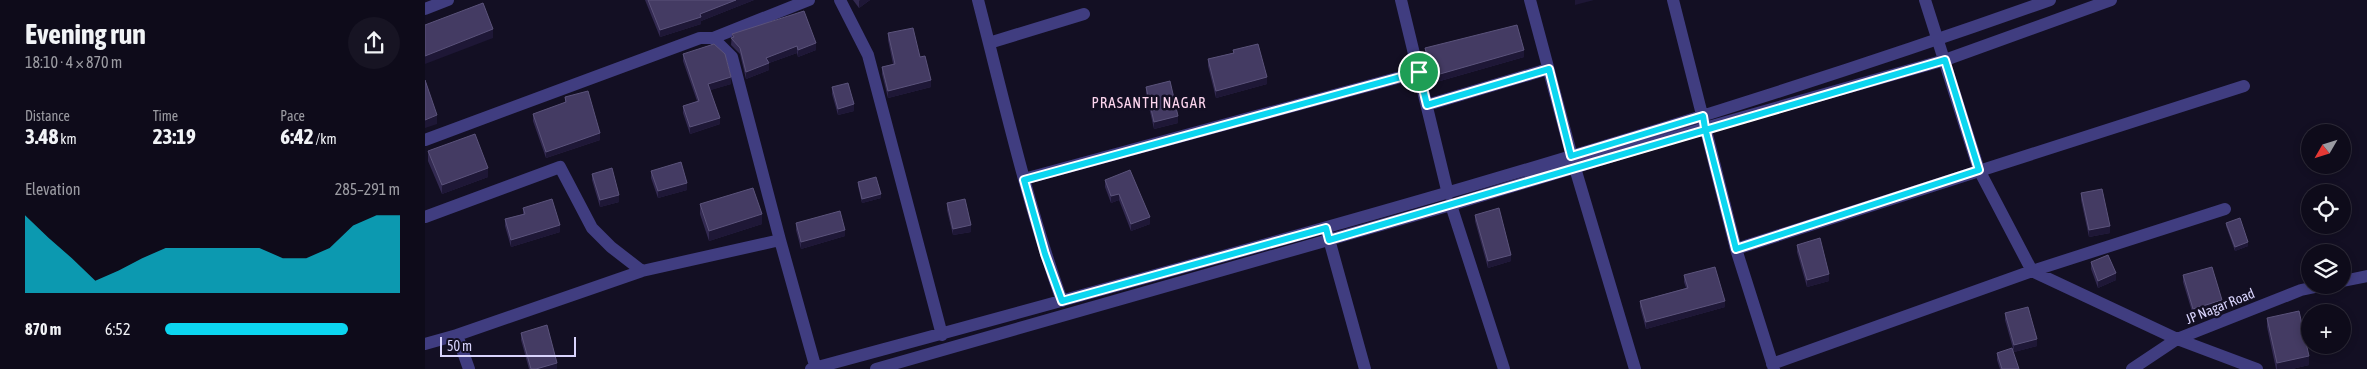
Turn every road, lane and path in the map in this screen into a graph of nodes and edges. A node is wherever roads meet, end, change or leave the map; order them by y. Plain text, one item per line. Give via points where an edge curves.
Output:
1 (448, 0) edge
2 (809, 0) edge
3 (840, 0) edge
4 (977, 0) edge
5 (1401, 0) edge
6 (1530, 0) edge
7 (1673, 0) edge
8 (1925, 0) edge
9 (2051, 0) edge
10 (2111, 0) edge
11 (425, 9) edge
12 (1084, 14) dead end
13 (713, 38) junction
14 (1939, 40) junction
15 (989, 43) junction
16 (1945, 60) junction
17 (1549, 69) junction
18 (1419, 72) junction
19 (2244, 86) dead end
20 (1427, 105) junction
21 (1704, 122) junction
22 (425, 140) edge
23 (1573, 162) junction
24 (1979, 170) junction
25 (1024, 180) junction
26 (1450, 200) junction
27 (2225, 209) dead end
28 (426, 215) edge
29 (1328, 234) junction
30 (780, 240) junction
31 (1736, 249) junction
32 (642, 271) junction
33 (2032, 271) junction
34 (2367, 276) edge
35 (2351, 279) edge
36 (2301, 290) edge
37 (1062, 301) junction
38 (457, 335) junction
39 (942, 335) junction
40 (2177, 340) junction
41 (425, 344) edge
42 (1773, 367) edge
43 (814, 368) edge
44 (2251, 368) edge
45 (469, 369) edge
46 (876, 369) edge
47 (1365, 369) edge
48 (1504, 369) edge
49 (1635, 369) edge
50 (2132, 369) edge

1 - 11 street
2 - 13 street
3 - 39 street via 868,55
4 - 15 street
5 - 18 street
6 - 17 street
7 - 21 street
8 - 14 street
9 - 14 street
10 - 16 street
12 - 15 street
13 - 22 street via 700,38
13 - 30 street via 732,57
14 - 16 street
14 - 21 street
15 - 25 street
16 - 21 street
16 - 24 street
17 - 20 street
17 - 23 street
18 - 20 street
18 - 25 street
19 - 24 street
20 - 26 street
21 - 23 street
21 - 31 street
23 - 26 street
23 - 49 street
24 - 31 street
24 - 33 street
25 - 37 street
26 - 29 street
26 - 48 street
27 - 33 street
28 - 32 street via 560,167 592,228
29 - 37 street
29 - 46 street
29 - 47 street
30 - 32 street
30 - 43 street
31 - 42 street
32 - 38 street
33 - 40 street
33 - 42 street
34 - 35 street
36 - 40 street, JP Nagar Road
37 - 39 street
38 - 41 street
38 - 45 street
39 - 43 street
40 - 44 street
40 - 50 street, JP Nagar Road

